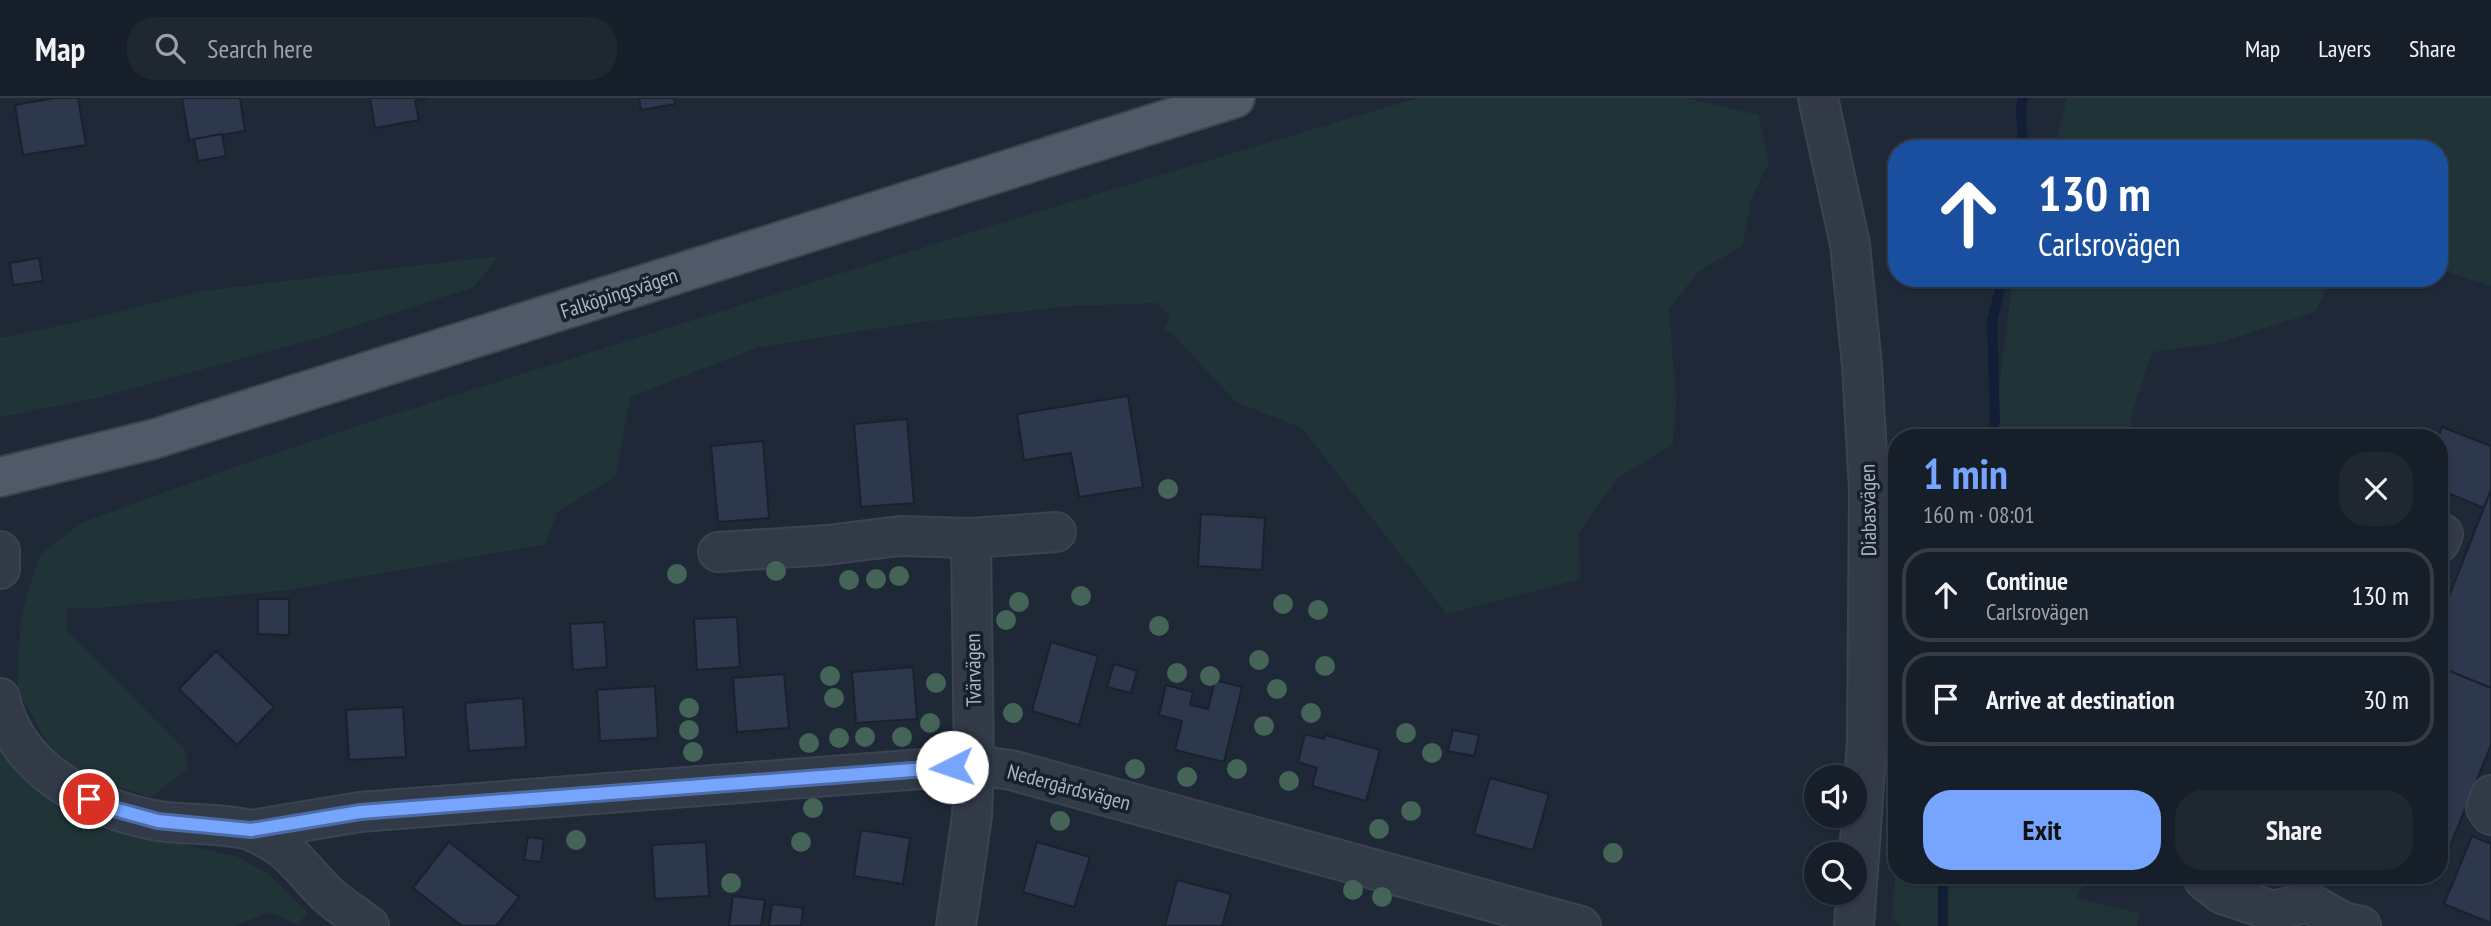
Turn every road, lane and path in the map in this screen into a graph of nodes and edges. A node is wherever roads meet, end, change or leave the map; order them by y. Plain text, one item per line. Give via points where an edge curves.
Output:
1 (1234, 98) edge
2 (1818, 98) edge
3 (0, 477) edge
4 (1056, 532) dead end
5 (971, 538) junction
6 (0, 551) edge
7 (718, 552) dead end
8 (0, 569) edge
9 (0, 698) edge
10 (974, 765) junction
11 (2491, 795) edge
12 (2491, 815) edge
13 (251, 830) junction
14 (2209, 884) edge
15 (2307, 888) edge
16 (369, 926) edge
17 (956, 926) edge
18 (1581, 926) edge
19 (1854, 926) edge
20 (2361, 926) edge

1 - 3 main road, Falköpingsvägen via 154,439
2 - 19 street, Diabasvägen via 1850,244 1869,490 1867,741
4 - 5 street
5 - 7 street via 900,536
5 - 10 street, Tvärvägen
6 - 8 street
9 - 13 street via 14,737 30,757 75,792 103,806 158,821
10 - 13 street, Nedergårdsvägen via 360,812
10 - 17 street, Tvärvägen via 972,816
10 - 18 street, Nedergårdsvägen via 1010,769
11 - 12 street via 2486,808
13 - 16 street via 276,842 324,891
14 - 15 street via 2222,894 2273,911
15 - 20 street via 2343,922

